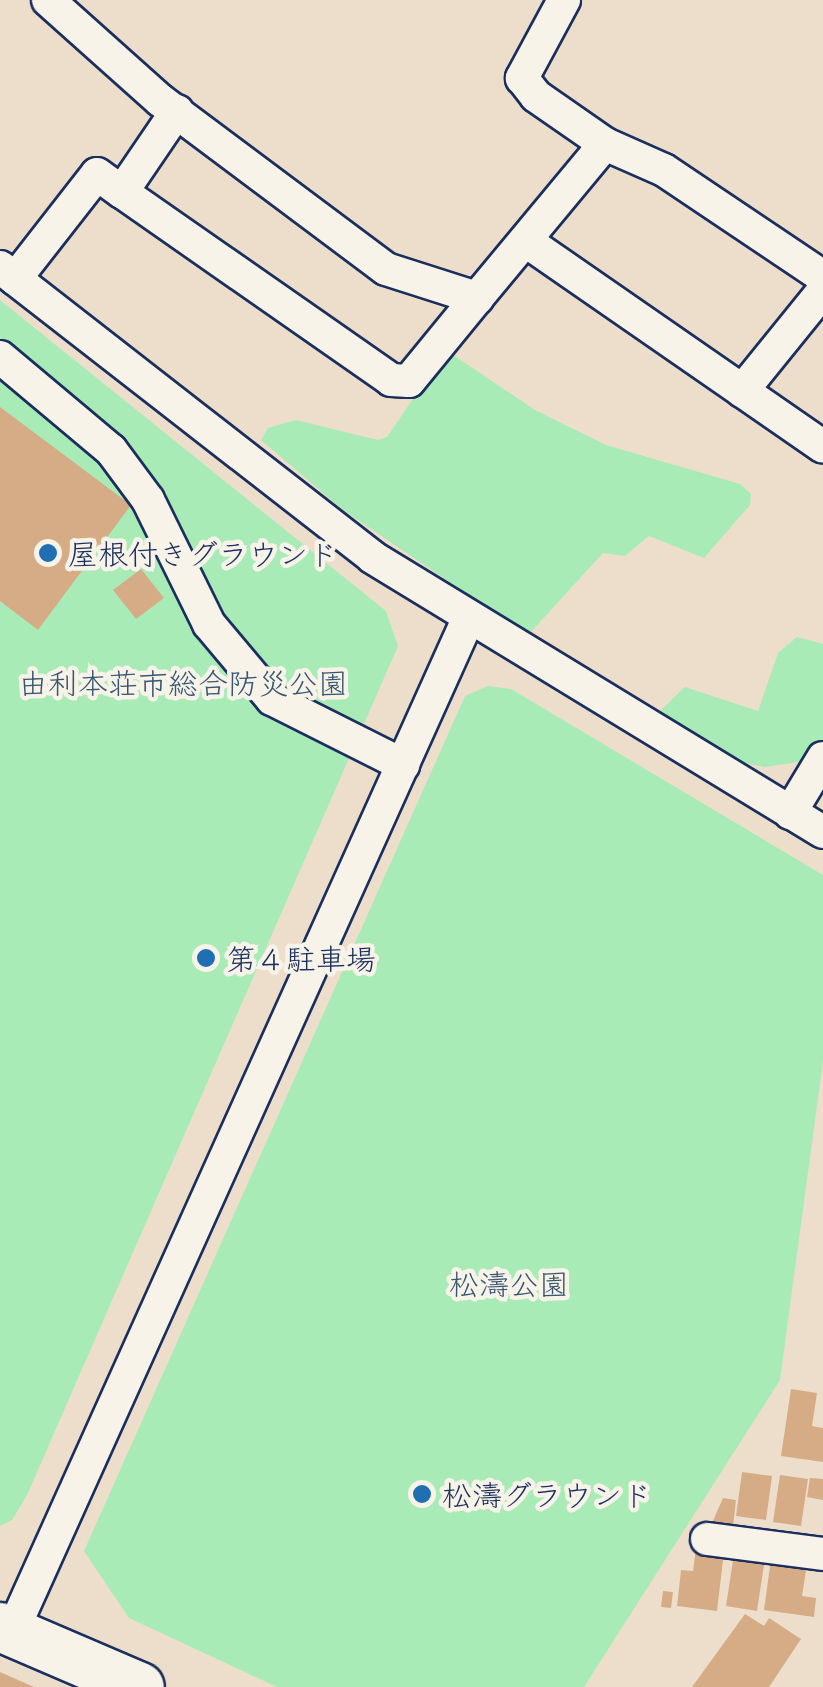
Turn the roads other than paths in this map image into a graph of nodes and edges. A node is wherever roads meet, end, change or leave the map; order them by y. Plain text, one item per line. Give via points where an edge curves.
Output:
1 (48, 0) edge
2 (564, 0) edge
3 (177, 111) junction
4 (605, 144) junction
5 (122, 192) junction
6 (526, 240) junction
7 (7, 273) edge
8 (823, 277) edge
9 (823, 291) edge
10 (476, 298) junction
11 (0, 357) edge
12 (742, 391) junction
13 (823, 447) edge
14 (470, 617) junction
15 (823, 758) edge
16 (403, 765) junction
17 (790, 813) junction
18 (823, 832) edge
19 (707, 1539) dead end
20 (823, 1554) edge
21 (6, 1629) edge
22 (140, 1687) edge

1 - 3 street
2 - 4 street via 522,78 536,96
3 - 5 street
3 - 10 street via 386,269
4 - 6 street
4 - 8 street via 664,170
5 - 7 street via 97,174
5 - 10 street via 391,380 409,381
6 - 10 street
6 - 12 street
7 - 14 street via 372,557
9 - 12 street
11 - 16 street via 112,450 148,500 209,624 272,699
12 - 13 street
14 - 16 street
14 - 17 street
15 - 17 street
16 - 21 street
17 - 18 street
19 - 20 street
21 - 22 highway

